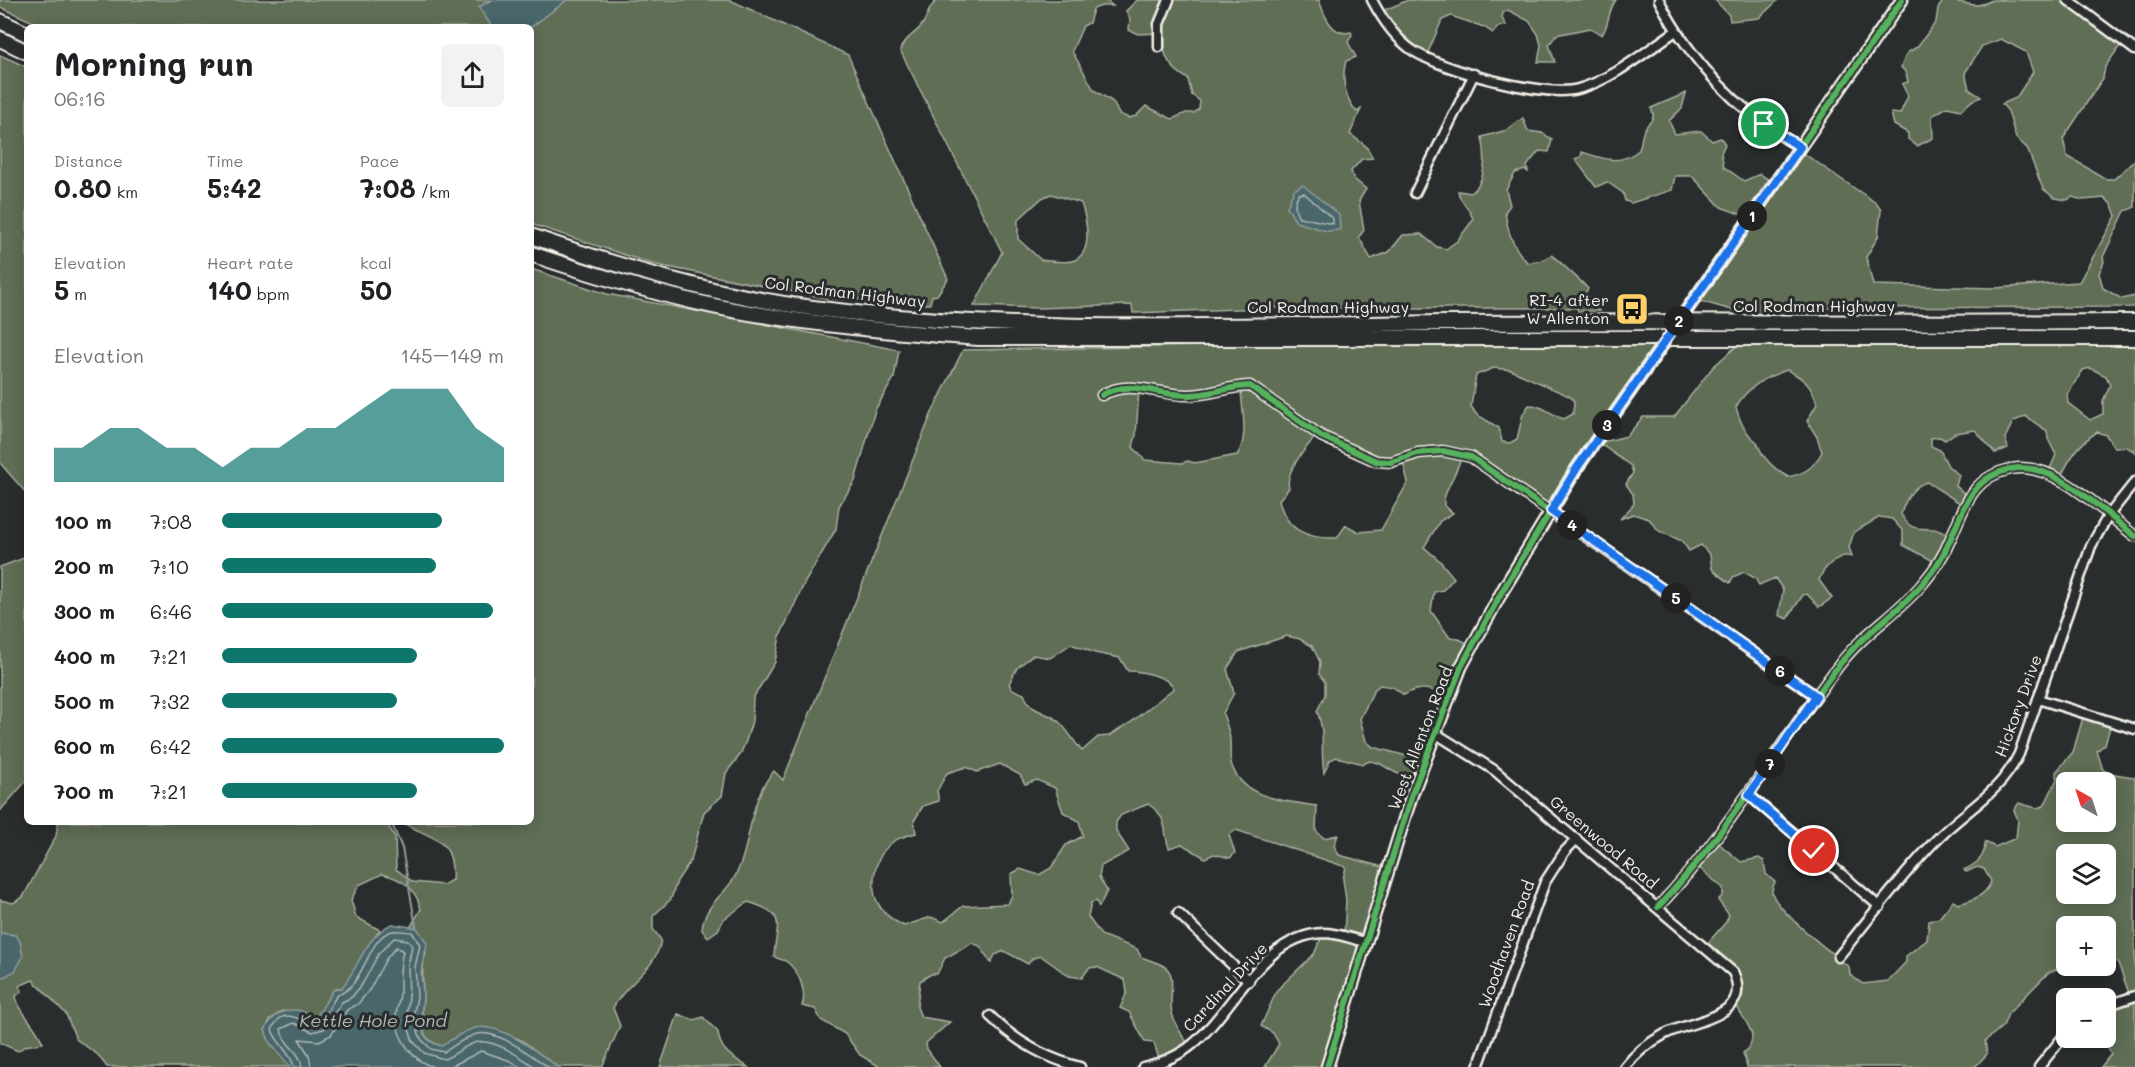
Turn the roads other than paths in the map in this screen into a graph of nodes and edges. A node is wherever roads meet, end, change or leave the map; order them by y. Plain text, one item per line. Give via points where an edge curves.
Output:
1 (1169, 0) edge
2 (1372, 0) edge
3 (1659, 0) edge
4 (1902, 0) edge
5 (2068, 0) edge
6 (0, 21) edge
7 (1676, 31) junction
8 (24, 33) edge
9 (0, 39) edge
10 (1159, 47) dead end
11 (2135, 50) edge
12 (24, 51) edge
13 (1474, 74) junction
14 (1800, 147) junction
15 (1415, 193) dead end
16 (534, 237) edge
17 (534, 255) edge
18 (1679, 321) junction
19 (2135, 322) edge
20 (1668, 337) junction
21 (2135, 338) edge
22 (1102, 395) dead end
23 (2135, 482) edge
24 (1551, 511) junction
25 (2108, 516) junction
26 (2135, 536) edge
27 (1816, 696) junction
28 (2038, 699) junction
29 (2135, 729) edge
30 (1435, 733) junction
31 (1749, 795) junction
32 (1577, 839) junction
33 (1658, 907) junction
34 (1880, 907) junction
35 (1178, 913) dead end
36 (1365, 942) junction
37 (1838, 957) dead end
38 (1249, 981) junction
39 (2135, 996) edge
40 (2116, 1003) edge
41 (990, 1016) dead end
42 (2056, 1046) edge
43 (1080, 1067) edge
44 (1143, 1067) edge
45 (1327, 1067) edge
46 (1478, 1067) edge
47 (1624, 1067) edge
48 (2039, 1067) edge

1 - 10 street via 1159,24
2 - 13 street via 1396,35 1414,51
3 - 7 street
4 - 14 street, West Allenton Road
5 - 11 street
6 - 8 highway
7 - 13 street via 1612,74 1577,89 1546,91
7 - 14 street via 1738,102
9 - 12 highway
13 - 15 street
14 - 18 street, West Allenton Road
16 - 18 highway, Col Rodman Highway via 643,272 754,298 810,308 993,325
17 - 20 highway, Col Rodman Highway via 627,284 732,309 813,323 956,336
18 - 19 highway, Col Rodman Highway
18 - 20 street, West Allenton Road
20 - 21 highway, Col Rodman Highway
20 - 24 street, West Allenton Road
22 - 24 street via 1129,386 1188,396 1250,386 1342,448 1383,462 1427,452 1460,453 1482,463
23 - 25 street, Hickory Drive
24 - 27 street
24 - 30 street, West Allenton Road via 1461,667
25 - 26 street
25 - 27 street via 2050,474 2019,468 1987,478 1966,499 1943,555 1923,584 1863,636
25 - 28 street, Hickory Drive via 2091,546
27 - 31 street
28 - 29 street
28 - 34 street, Hickory Drive via 2009,774 1991,794 1942,833
30 - 32 street, Greenwood Road via 1494,770
30 - 36 street, West Allenton Road
31 - 33 street via 1703,857
31 - 34 street
32 - 33 street, Greenwood Road
32 - 46 street, Woodhaven Road via 1557,862 1542,889
33 - 47 street, Greenwood Road via 1733,972 1737,979 1736,998 1719,1015 1653,1041
34 - 37 street, Hickory Drive
35 - 38 street
36 - 38 street, Cardinal Drive via 1326,933 1305,936 1276,952
36 - 45 street, West Allenton Road
38 - 44 street, Cardinal Drive via 1193,1045 1171,1058
39 - 40 street
41 - 43 street via 1033,1048
42 - 48 street

